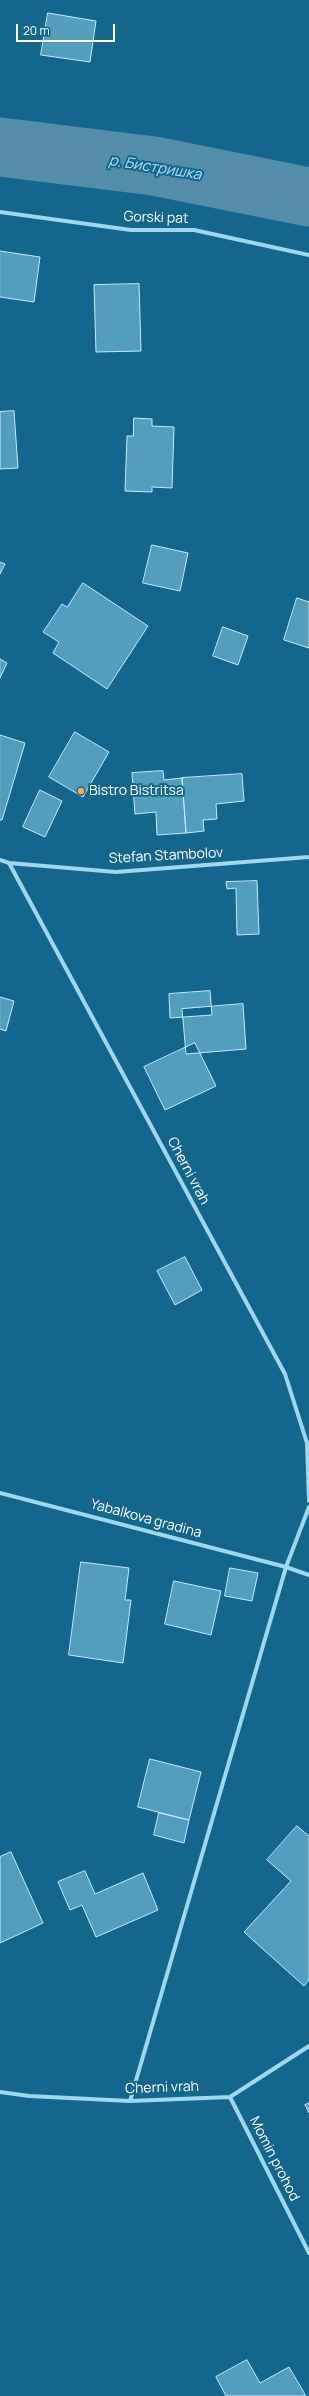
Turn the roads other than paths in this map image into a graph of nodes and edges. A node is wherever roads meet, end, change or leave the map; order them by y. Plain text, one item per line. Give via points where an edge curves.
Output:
1 (0, 212) edge
2 (309, 255) edge
3 (309, 857) edge
4 (0, 860) edge
5 (9, 863) junction
6 (0, 1493) edge
7 (309, 1502) edge
8 (309, 1507) edge
9 (286, 1567) junction
10 (309, 1575) edge
11 (309, 2046) edge
12 (0, 2092) edge
13 (230, 2097) junction
14 (130, 2101) junction
15 (309, 2253) edge

1 - 2 street, Gorski pat via 131,230 194,230
3 - 5 street, Stefan Stambolov via 116,872
4 - 5 street, Stefan Stambolov
5 - 7 street, Cherni vrah via 285,1374 307,1443
6 - 9 street, Yabalkova gradina
8 - 9 street
9 - 10 street
9 - 14 street
11 - 13 street
12 - 14 street, Cherni vrah
13 - 14 street, Cherni vrah
13 - 15 street, Momin prohod

